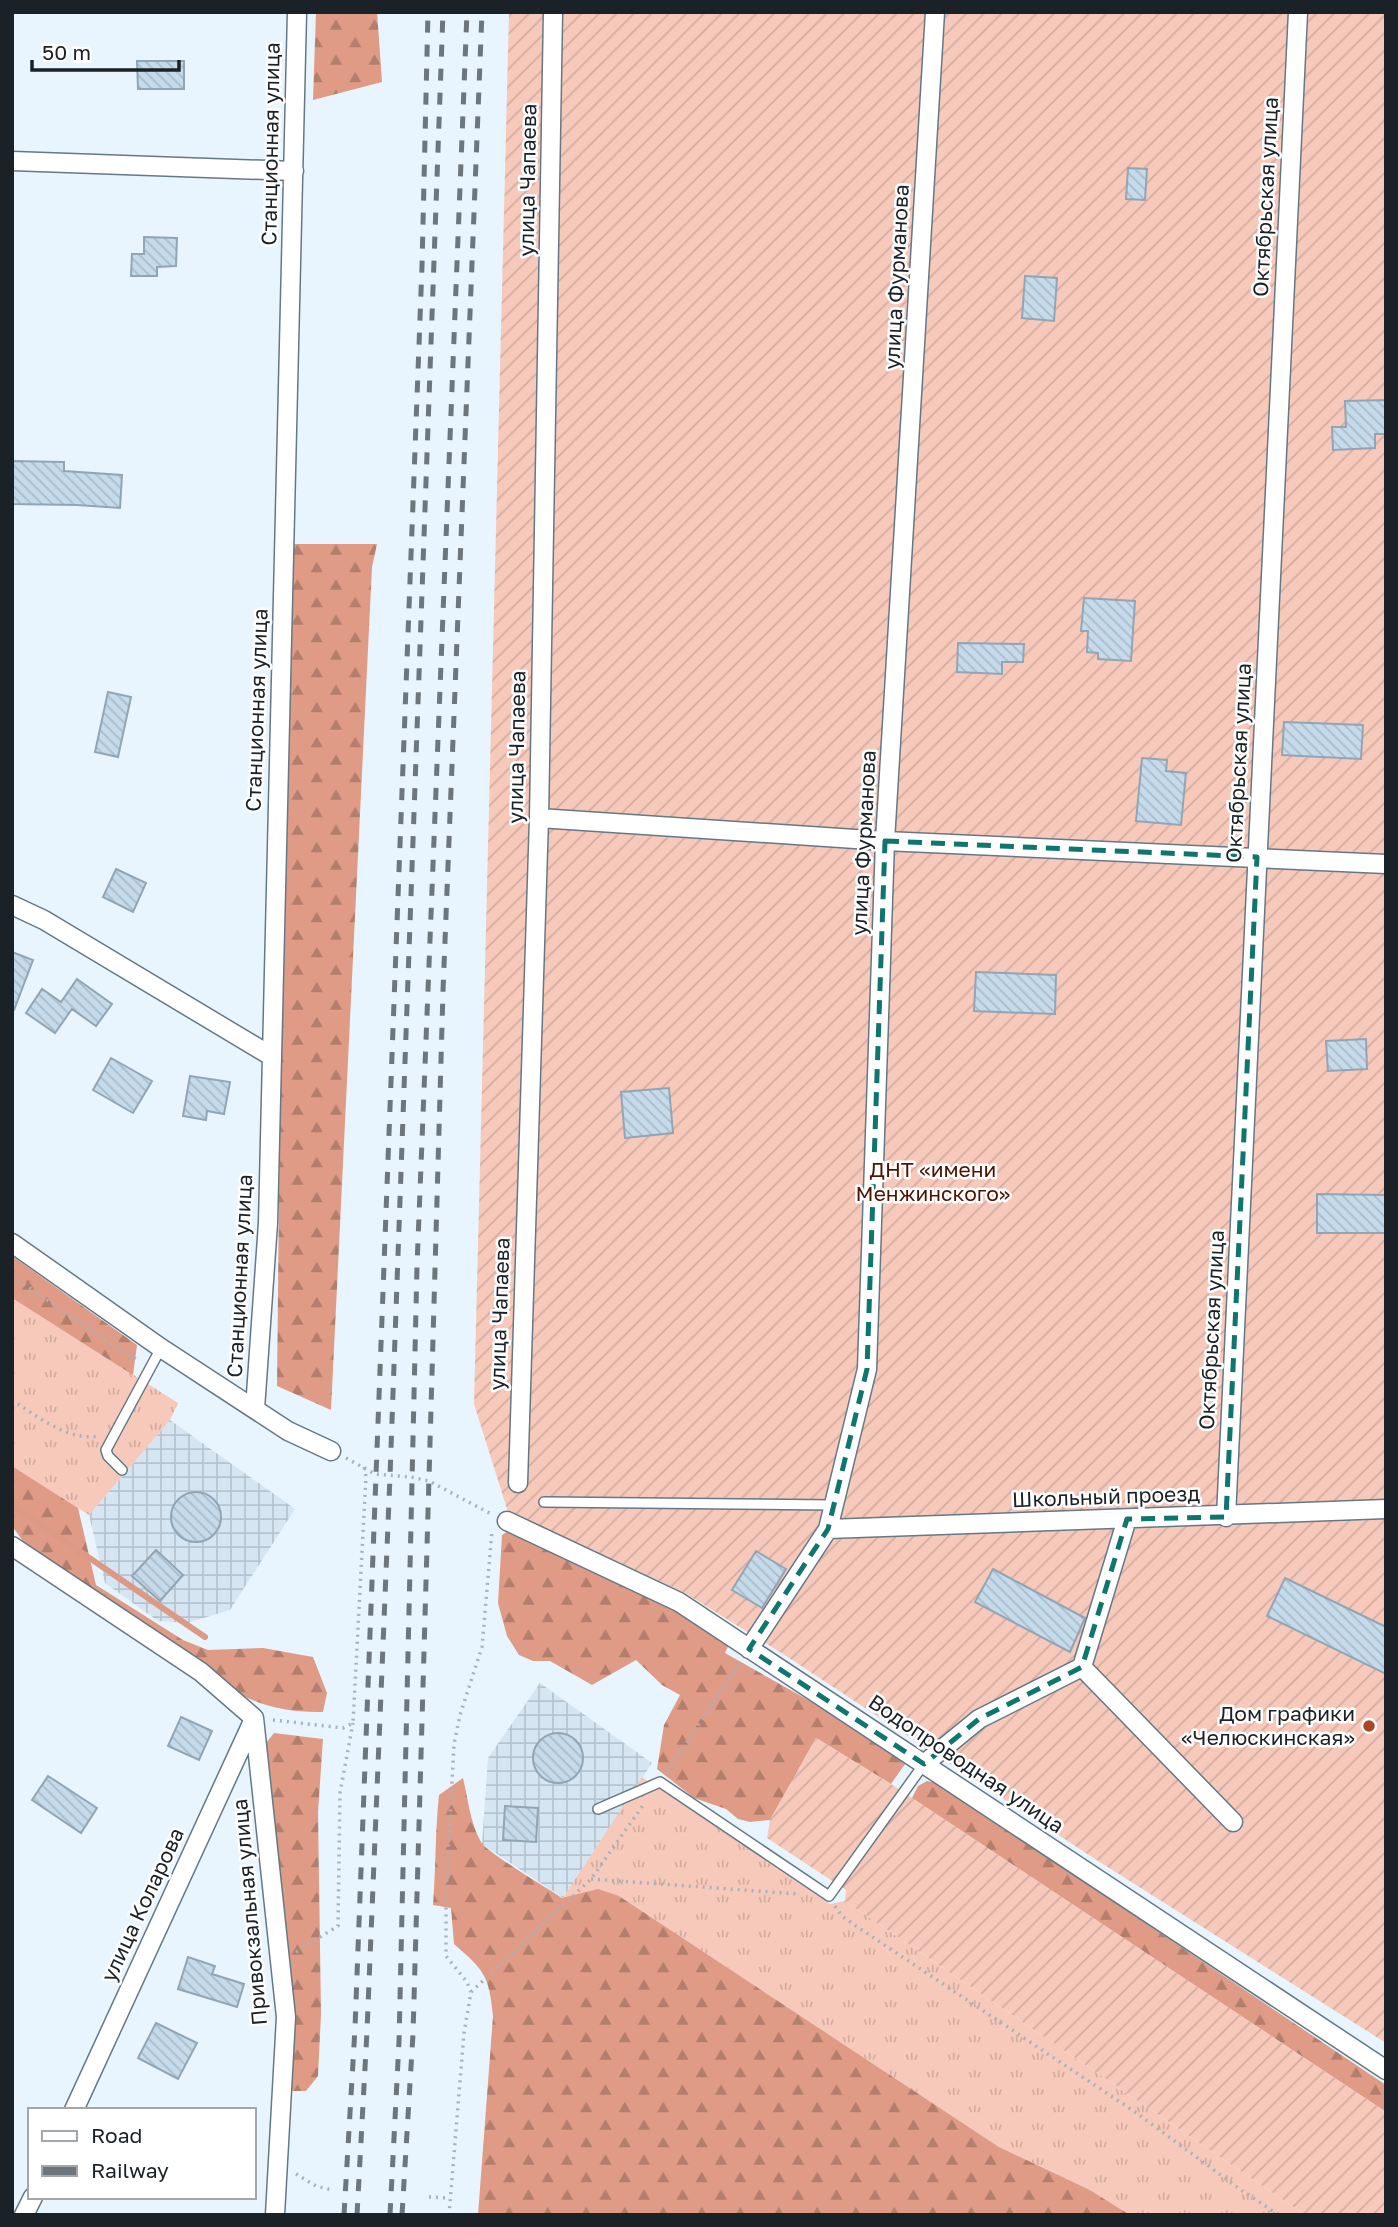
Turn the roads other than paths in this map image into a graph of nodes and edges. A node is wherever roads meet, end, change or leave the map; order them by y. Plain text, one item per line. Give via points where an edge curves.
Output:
1 (297, 12) edge
2 (553, 12) edge
3 (935, 12) edge
4 (1298, 12) edge
5 (12, 161) edge
6 (294, 171) junction
7 (539, 818) junction
8 (885, 841) junction
9 (1257, 857) junction
10 (1386, 864) edge
11 (12, 905) edge
12 (271, 1056) junction
13 (12, 1242) edge
14 (161, 1348) junction
15 (255, 1409) junction
16 (331, 1451) road end
17 (122, 1470) dead end
18 (517, 1483) dead end
19 (544, 1502) dead end
20 (834, 1505) junction
21 (1386, 1509) edge
22 (1226, 1517) junction
23 (1126, 1520) junction
24 (497, 1522) road end
25 (828, 1529) junction
26 (12, 1546) edge
27 (749, 1648) junction
28 (1082, 1667) junction
29 (254, 1718) junction
30 (924, 1764) junction
31 (598, 1809) dead end
32 (1233, 1822) dead end
33 (1386, 2070) edge
34 (75, 2108) edge
35 (32, 2199) edge
36 (24, 2215) edge
37 (275, 2215) edge

1 - 6 street, Станционная улица
2 - 7 street, улица Чапаева
3 - 8 street, улица Фурманова
4 - 9 street, Октябрьская улица
5 - 6 street
6 - 12 street, Станционная улица
7 - 8 street
7 - 18 street, улица Чапаева
8 - 9 street
8 - 20 street, улица Фурманова via 867,1369
9 - 10 street
9 - 22 street, Октябрьская улица
11 - 12 street
12 - 15 street, Станционная улица via 268,1223
13 - 14 street
14 - 15 street
14 - 17 lane via 106,1450
15 - 16 street via 288,1432
19 - 20 lane
20 - 25 street, улица Фурманова
21 - 22 street, Школьный проезд
22 - 23 street, Школьный проезд
23 - 25 street, Школьный проезд
23 - 28 street
24 - 27 street, Водопроводная улица via 679,1602
25 - 27 street, улица Фурманова
26 - 29 street via 201,1672
27 - 30 street, Водопроводная улица
28 - 30 street via 979,1719
28 - 32 street
29 - 34 street, улица Коларова
29 - 37 street, Привокзальная улица via 286,2017
30 - 31 lane via 829,1896 660,1782
30 - 33 street, Водопроводная улица
35 - 36 street

